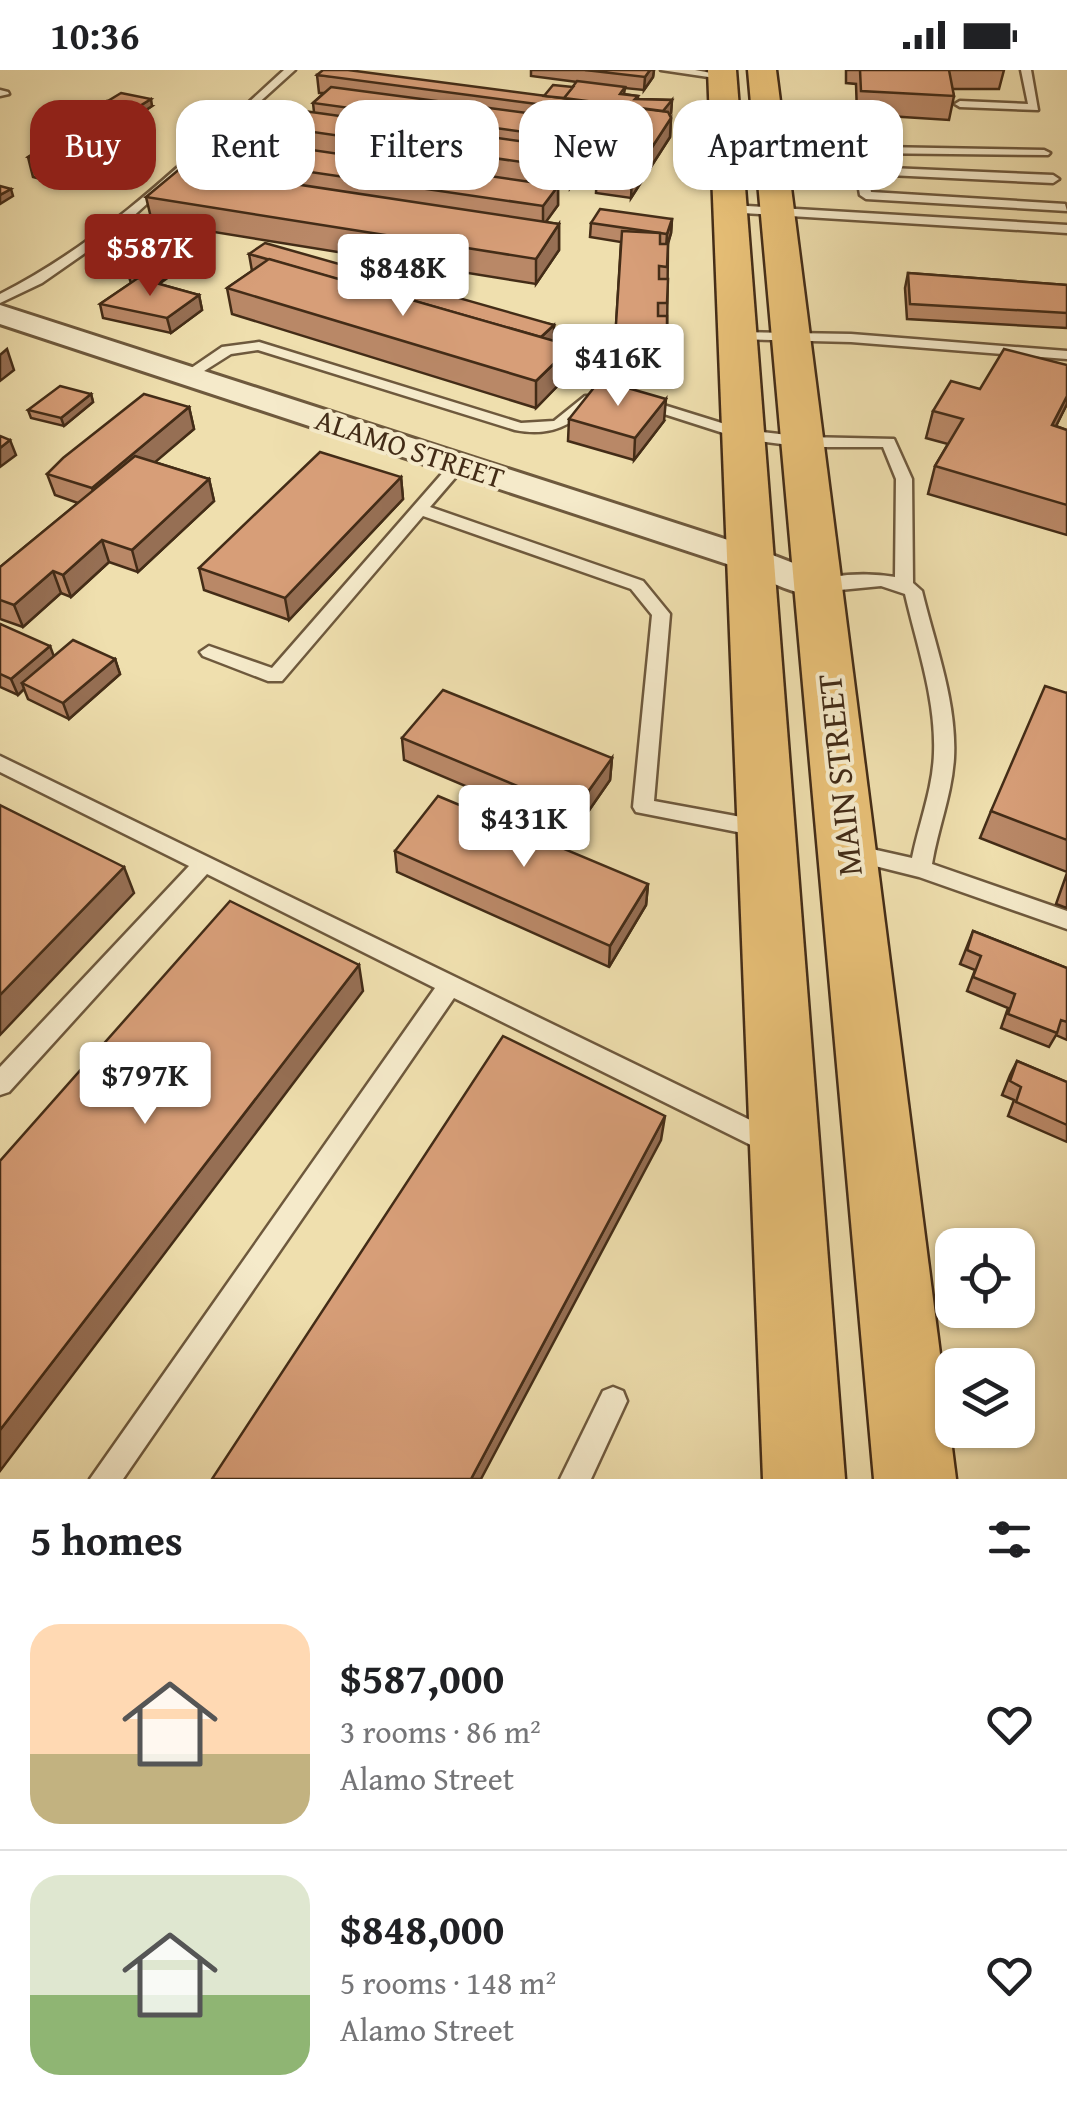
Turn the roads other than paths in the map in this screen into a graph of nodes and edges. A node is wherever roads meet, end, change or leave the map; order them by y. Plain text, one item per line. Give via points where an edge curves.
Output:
1 (290, 70) edge
2 (666, 70) edge
3 (762, 70) edge
4 (1026, 70) edge
5 (722, 73) edge
6 (765, 100) edge
7 (960, 104) dead end
8 (903, 151) edge
9 (1044, 153) dead end
10 (903, 172) edge
11 (1053, 179) dead end
12 (776, 190) edge
13 (865, 190) edge
14 (1065, 208) edge
15 (730, 210) junction
16 (779, 212) junction
17 (1067, 229) edge
18 (0, 299) edge
19 (0, 314) edge
20 (737, 336) junction
21 (794, 337) junction
22 (1067, 355) edge
23 (188, 376) junction
24 (605, 393) edge
25 (626, 398) edge
26 (742, 434) junction
27 (804, 442) junction
28 (460, 464) junction
29 (420, 509) junction
30 (749, 558) junction
31 (904, 584) junction
32 (819, 586) junction
33 (209, 652) dead end
34 (0, 763) edge
35 (766, 830) junction
36 (847, 851) junction
37 (205, 862) junction
38 (921, 869) junction
39 (1067, 920) edge
40 (451, 984) junction
41 (0, 1084) edge
42 (785, 1149) junction
43 (613, 1401) dead end
44 (105, 1479) edge
45 (575, 1479) edge
46 (804, 1479) edge
47 (915, 1479) edge

1 - 18 lane via 106,231 32,286
2 - 5 lane
3 - 6 main road, MAIN STREET
4 - 7 lane via 1034,108
5 - 15 main road, MAIN STREET
8 - 9 lane
10 - 11 lane
12 - 16 main road, MAIN STREET
13 - 14 lane
15 - 16 lane
15 - 20 main road, MAIN STREET
16 - 17 lane
16 - 21 main road, MAIN STREET
19 - 23 street, ALAMO STREET
20 - 21 lane
20 - 26 main road, MAIN STREET
21 - 22 lane
21 - 27 main road, MAIN STREET
23 - 24 lane via 228,350 260,346 520,428 546,430
23 - 28 street, ALAMO STREET
25 - 26 lane
26 - 27 lane
26 - 30 main road, MAIN STREET
27 - 31 lane via 888,442 904,479
27 - 32 main road, MAIN STREET
28 - 29 lane
28 - 30 street, ALAMO STREET
29 - 33 lane via 275,676
29 - 35 lane via 636,585 661,614 643,807
30 - 32 street, ALAMO STREET
30 - 35 main road, MAIN STREET
31 - 32 lane
31 - 38 lane via 913,591 940,712 943,776
32 - 36 main road, MAIN STREET
34 - 37 lane
35 - 42 main road, MAIN STREET
36 - 38 lane
36 - 47 main road, MAIN STREET
37 - 40 lane
37 - 41 lane
38 - 39 lane
40 - 42 lane
40 - 44 lane
42 - 46 main road, MAIN STREET
43 - 45 lane

